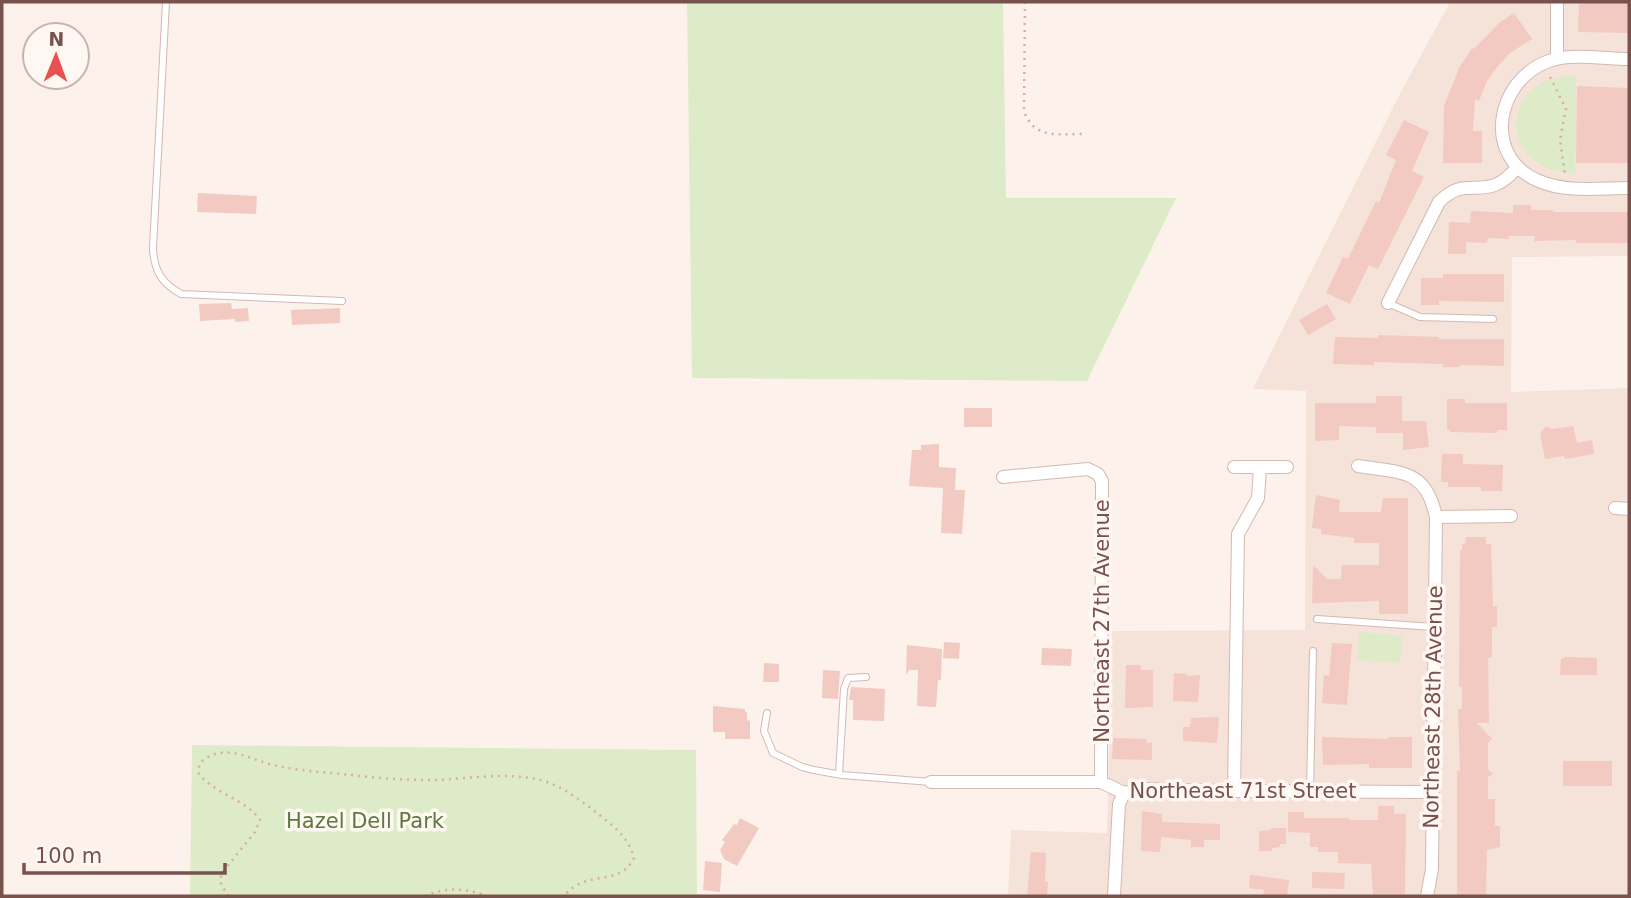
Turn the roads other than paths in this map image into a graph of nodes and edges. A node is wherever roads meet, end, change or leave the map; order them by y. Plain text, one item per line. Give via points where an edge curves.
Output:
1 (166, 2) edge
2 (1557, 2) edge
3 (1557, 59) junction
4 (1629, 59) edge
5 (1518, 167) junction
6 (1629, 188) edge
7 (342, 301) dead end
8 (1388, 303) joint
9 (1493, 318) dead end
10 (1358, 466) dead end
11 (1234, 467) dead end
12 (1260, 467) junction
13 (1287, 467) dead end
14 (1003, 477) dead end
15 (1615, 508) dead end
16 (1629, 509) edge
17 (1511, 516) dead end
18 (1436, 517) junction
19 (1317, 619) dead end
20 (1434, 627) junction
21 (1312, 651) dead end
22 (866, 677) dead end
23 (767, 713) dead end
24 (839, 774) junction
25 (931, 782) joint
26 (1101, 782) junction
27 (1234, 791) junction
28 (1310, 791) junction
29 (1431, 792) junction
30 (1124, 793) junction
31 (1114, 896) edge
32 (1427, 896) edge

1 - 7 lane via 153,248 158,275 181,294
2 - 3 street
3 - 4 street
3 - 5 street via 1521,78 1505,104 1503,135
5 - 6 street via 1533,179 1554,186
5 - 8 street via 1498,184 1464,187 1439,202
8 - 9 lane via 1420,317
10 - 18 street via 1418,479 1433,501
11 - 12 street
12 - 13 street
12 - 27 street via 1258,498 1238,542
14 - 26 street, Northeast 27th Avenue via 1088,469 1102,481
15 - 16 street
17 - 18 street
18 - 20 street, Northeast 28th Avenue
19 - 20 lane
20 - 29 street, Northeast 28th Avenue
21 - 28 lane
22 - 24 lane via 848,678 844,689
23 - 24 lane via 764,731 773,753 802,767
24 - 25 lane
25 - 26 street, Northeast 71st Street
26 - 30 street, Northeast 71st Street
27 - 28 street, Northeast 71st Street
27 - 30 street, Northeast 71st Street via 1146,789
28 - 29 street, Northeast 71st Street
29 - 32 street, Northeast 28th Avenue via 1432,869
30 - 31 street via 1119,804

